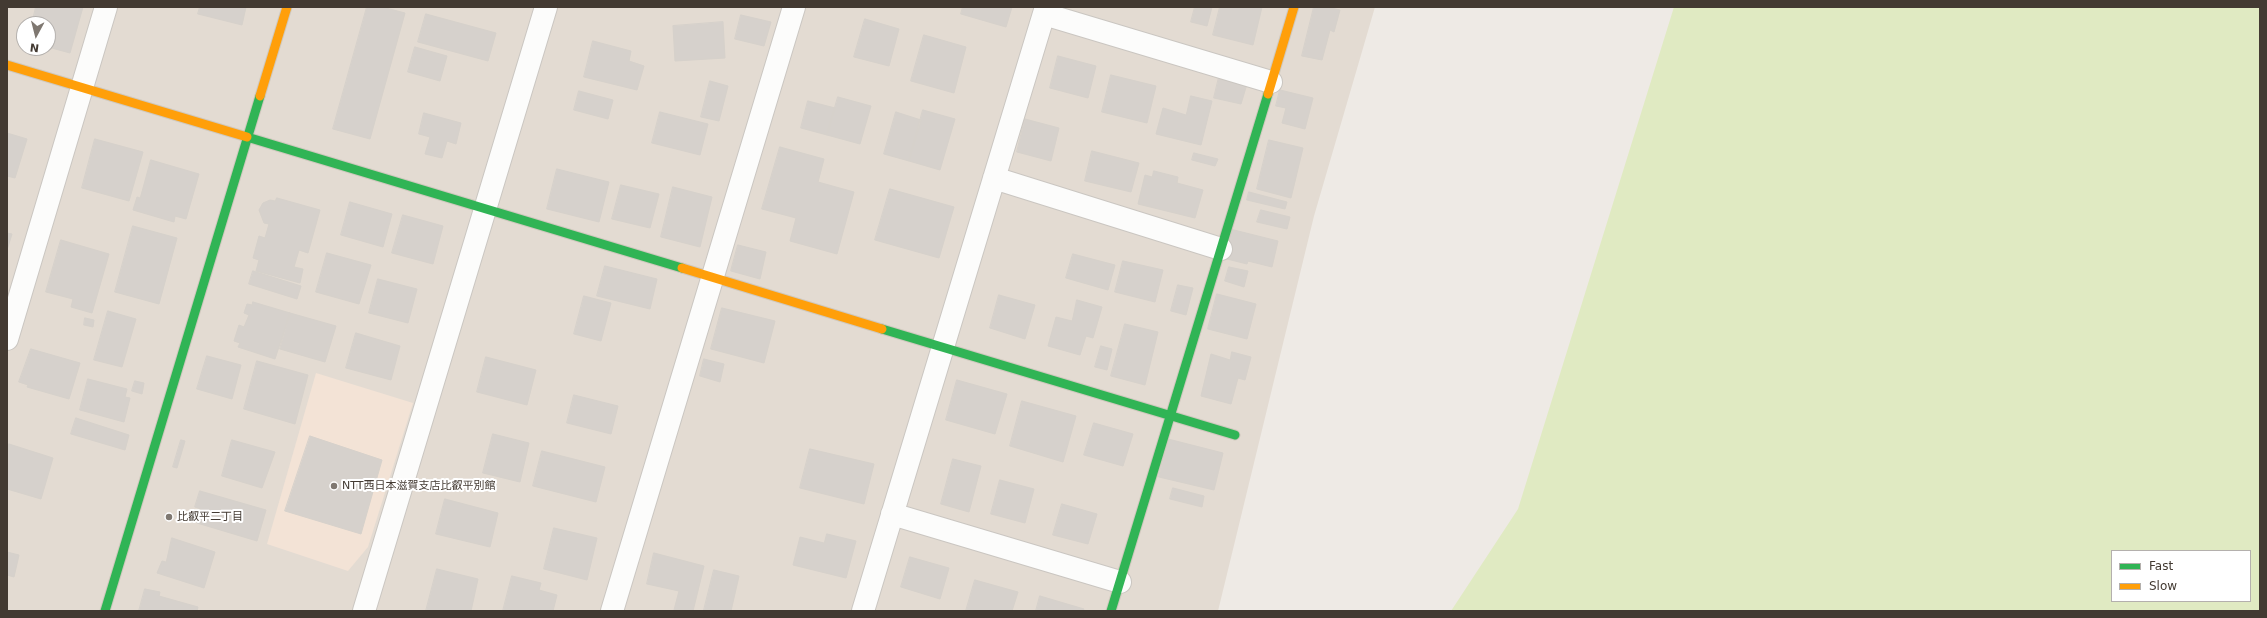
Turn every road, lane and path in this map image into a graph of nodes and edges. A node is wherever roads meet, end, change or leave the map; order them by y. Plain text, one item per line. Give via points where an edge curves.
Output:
1 (106, 7) edge
2 (287, 7) edge
3 (546, 7) edge
4 (794, 7) edge
5 (1294, 7) edge
6 (1045, 10) edge
7 (7, 65) edge
8 (1271, 82) junction
9 (82, 88) junction
10 (248, 138) junction
11 (994, 178) junction
12 (485, 209) junction
13 (1221, 249) junction
14 (712, 278) junction
15 (7, 338) edge
16 (943, 347) junction
17 (1170, 416) junction
18 (1235, 435) dead end
19 (892, 514) junction
20 (1120, 582) junction
21 (105, 611) edge
22 (364, 611) edge
23 (612, 611) edge
24 (863, 611) edge
25 (1111, 611) edge

1 - 9 street
2 - 10 street
3 - 12 street
4 - 14 street
5 - 8 street
6 - 8 street
6 - 11 street
7 - 9 street
8 - 13 street
9 - 10 street
9 - 15 street
10 - 12 street
10 - 21 street
11 - 13 street
11 - 16 street
12 - 14 street
12 - 22 street
13 - 17 street
14 - 16 street
14 - 23 street
16 - 17 street
16 - 19 street
17 - 18 street
17 - 20 street
19 - 20 street
19 - 24 street
20 - 25 street

